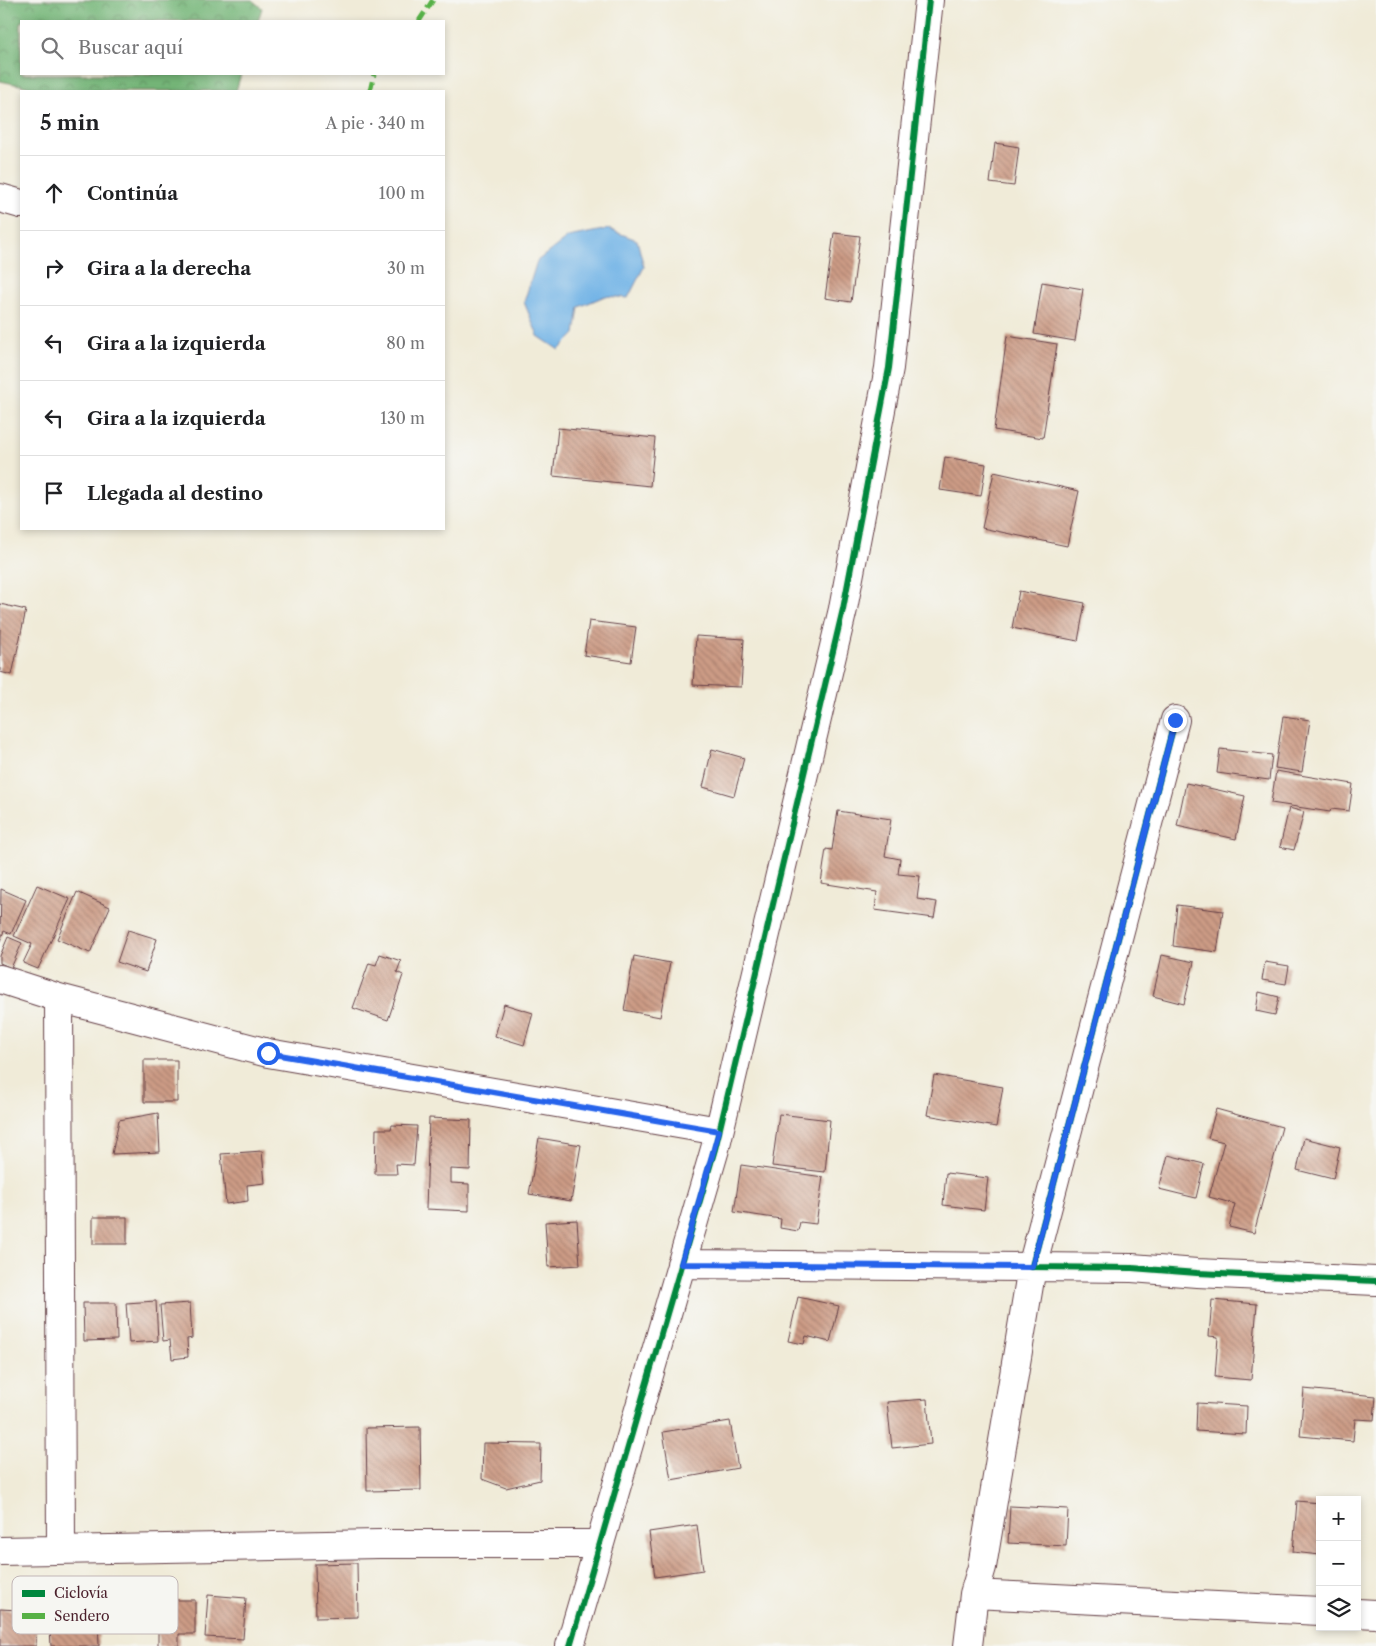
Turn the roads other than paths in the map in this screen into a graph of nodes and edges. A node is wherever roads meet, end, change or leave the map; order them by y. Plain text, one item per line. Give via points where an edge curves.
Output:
1 (929, 0) edge
2 (0, 198) edge
3 (20, 204) edge
4 (1175, 720) dead end
5 (0, 979) edge
6 (59, 998) junction
7 (719, 1131) junction
8 (681, 1264) junction
9 (1032, 1267) junction
10 (1376, 1281) edge
11 (599, 1544) junction
12 (61, 1550) junction
13 (0, 1551) edge
14 (974, 1594) junction
15 (1316, 1611) edge
16 (1361, 1613) edge
17 (1376, 1614) edge
18 (570, 1646) edge
19 (968, 1646) edge

1 - 7 street via 888,368 842,609
2 - 3 street
4 - 9 street
5 - 6 street
6 - 7 street via 268,1053
6 - 12 street
7 - 8 street
8 - 9 street
8 - 11 street
9 - 10 street via 1132,1268
9 - 14 street via 982,1567
11 - 12 street
11 - 18 street
12 - 13 street
14 - 15 street
14 - 19 street
16 - 17 street

